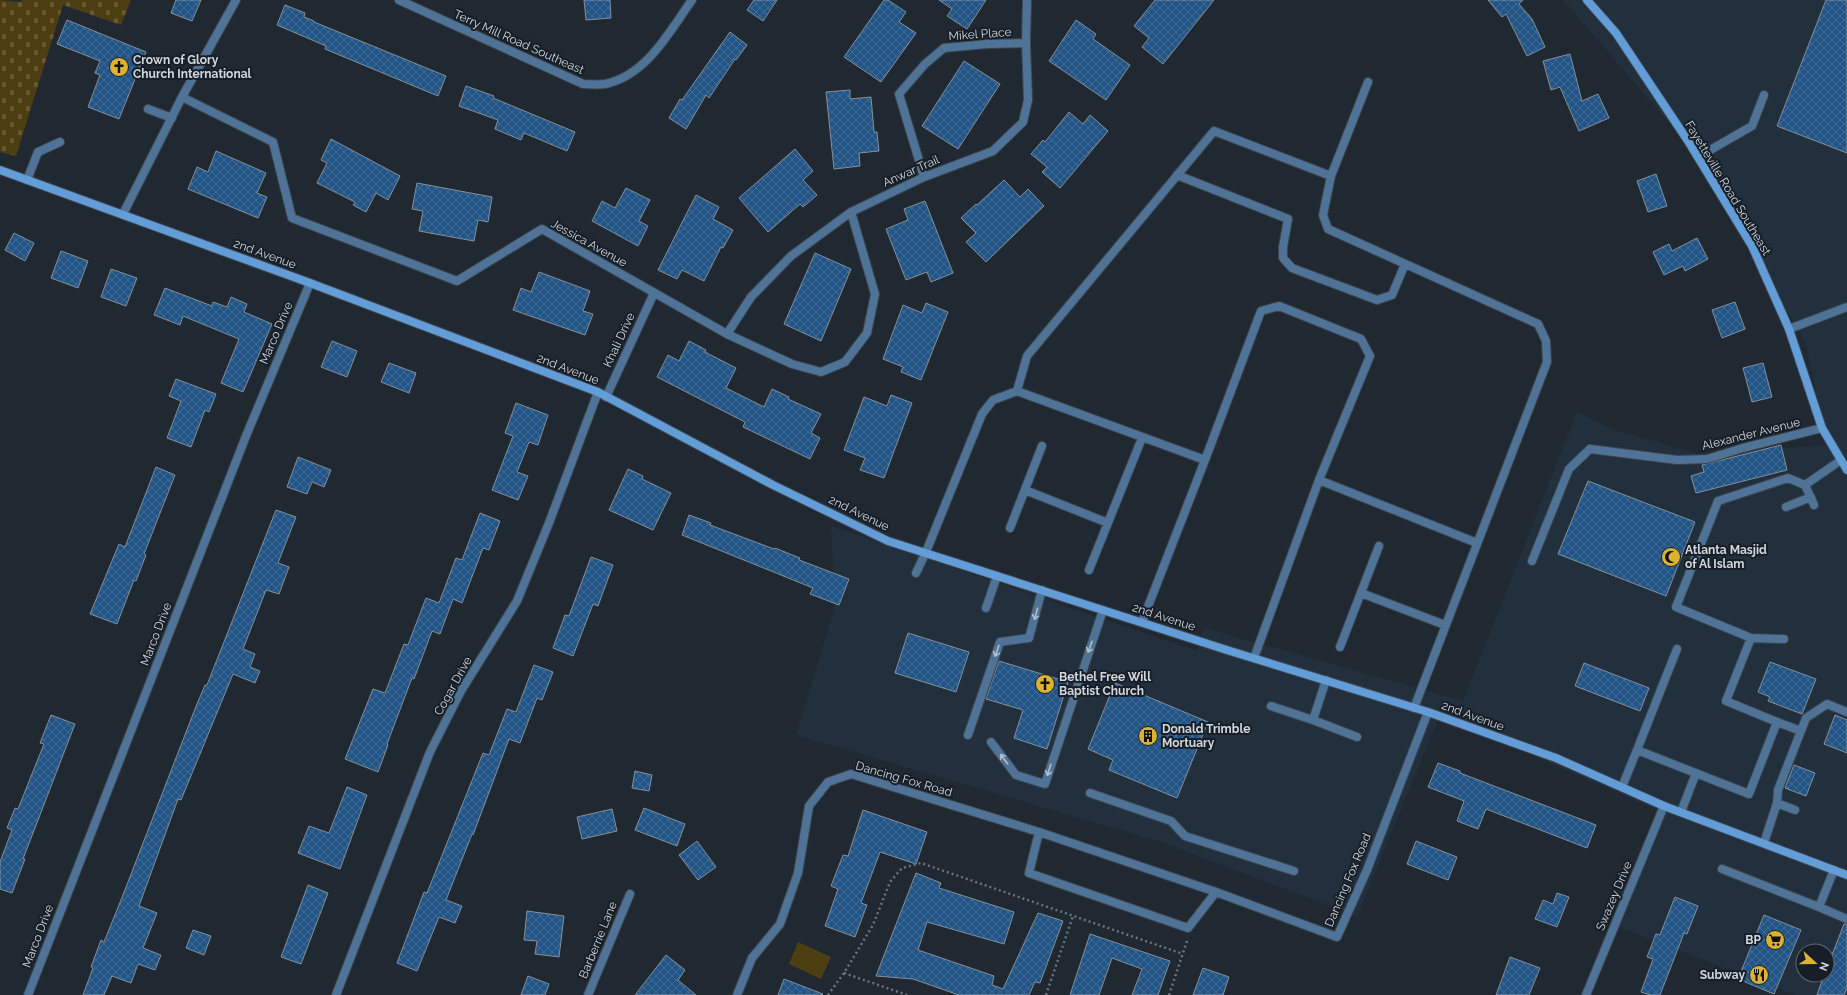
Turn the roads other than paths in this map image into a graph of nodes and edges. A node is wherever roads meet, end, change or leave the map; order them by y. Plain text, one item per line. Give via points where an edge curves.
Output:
1 (236, 0) edge
2 (398, 0) edge
3 (692, 0) edge
4 (1027, 0) edge
5 (1587, 0) edge
6 (1026, 43) junction
7 (1368, 82) dead end
8 (1764, 95) dead end
9 (182, 97) junction
10 (148, 109) dead end
11 (172, 118) junction
12 (60, 142) dead end
13 (1698, 157) junction
14 (0, 170) edge
15 (1177, 175) junction
16 (1331, 176) junction
17 (924, 177) junction
18 (27, 180) junction
19 (851, 212) junction
20 (123, 214) junction
21 (1406, 264) junction
22 (310, 284) junction
23 (654, 293) junction
24 (1847, 307) edge
25 (1789, 329) junction
26 (727, 334) junction
27 (1018, 391) junction
28 (598, 392) junction
29 (606, 397) junction
30 (1822, 428) junction
31 (1142, 438) junction
32 (1042, 446) dead end
33 (1205, 460) junction
34 (1841, 460) junction
35 (1847, 470) edge
36 (1319, 480) junction
37 (1805, 485) junction
38 (1025, 490) junction
39 (1786, 507) dead end
40 (1108, 523) junction
41 (1010, 528) dead end
42 (1477, 543) junction
43 (1379, 546) dead end
44 (926, 552) junction
45 (1532, 561) dead end
46 (1089, 570) dead end
47 (916, 573) dead end
48 (997, 576) junction
49 (1042, 590) junction
50 (1361, 593) junction
51 (986, 608) dead end
52 (1103, 610) junction
53 (1142, 622) junction
54 (1445, 625) junction
55 (1751, 638) junction
56 (1784, 639) dead end
57 (1340, 647) dead end
58 (1677, 649) dead end
59 (1254, 658) junction
60 (1326, 680) junction
61 (1271, 706) dead end
62 (1414, 708) junction
63 (1428, 712) junction
64 (1847, 712) edge
65 (1313, 720) junction
66 (1777, 722) junction
67 (1801, 731) junction
68 (968, 735) dead end
69 (1357, 736) dead end
70 (991, 742) dead end
71 (1637, 750) junction
72 (1696, 773) junction
73 (1622, 787) junction
74 (1090, 793) dead end
75 (1777, 803) junction
76 (1664, 806) junction
77 (1795, 810) dead end
78 (1681, 812) junction
79 (1039, 832) junction
80 (1764, 843) junction
81 (1722, 869) dead end
82 (1834, 870) junction
83 (1294, 871) dead end
84 (1847, 875) edge
85 (1216, 892) junction
86 (630, 894) dead end
87 (1819, 908) junction
88 (1847, 919) edge
89 (28, 995) edge
90 (336, 995) edge
91 (588, 995) edge
92 (738, 995) edge
93 (1586, 995) edge

1 - 9 street
2 - 3 street, Terry Mill Road Southeast via 551,71 583,84 604,84 628,76 644,64
4 - 6 street, Anwar Trail
5 - 13 street, Fayetteville Road Southeast via 1616,33
6 - 17 street, Anwar Trail via 1028,100 1023,122 993,151
6 - 17 street, Mikel Place via 944,48 925,64 899,94
7 - 16 street
8 - 13 street via 1752,126
9 - 11 street
9 - 23 street, Jessica Avenue via 274,142 292,218 457,281 542,229
10 - 11 street
11 - 20 street
12 - 18 street via 38,152
13 - 25 street, Fayetteville Road Southeast via 1752,246
14 - 18 street, 2nd Avenue
15 - 16 street via 1214,131
15 - 21 street via 1288,219 1283,258 1292,268 1377,300 1392,295
15 - 27 street via 1027,356
16 - 21 street via 1323,215 1328,229
17 - 19 street, Anwar Trail
18 - 20 street, 2nd Avenue
19 - 26 street, Anwar Trail via 791,256 751,297
19 - 26 street, Jessica Avenue via 875,294 867,333 845,362 821,372 792,364
20 - 22 street, 2nd Avenue
21 - 42 street via 1538,324 1546,342 1547,362
22 - 28 street, 2nd Avenue
22 - 89 street, Marco Drive via 246,436
23 - 26 street, Jessica Avenue
23 - 29 street, Khali Drive
24 - 25 street
25 - 30 street, Fayetteville Road Southeast
27 - 31 street
27 - 44 street via 993,400 982,414
28 - 29 street, 2nd Avenue
28 - 90 street, Cogar Drive via 518,601 462,691 430,752
29 - 44 street, 2nd Avenue via 773,485 888,541
30 - 34 street, Fayetteville Road Southeast
30 - 45 street, Alexander Avenue via 1708,459 1678,460 1590,449 1569,469
31 - 33 street
31 - 40 street
32 - 38 street
33 - 36 street via 1261,311 1279,306 1361,339 1370,356
33 - 53 street
34 - 35 street, Fayetteville Road Southeast
34 - 37 street
36 - 42 street
36 - 59 street
37 - 39 street via 1812,501
37 - 55 street via 1788,478 1718,501 1676,607
38 - 40 street
38 - 41 street
40 - 46 street
42 - 54 street
43 - 50 street
44 - 47 street
44 - 48 street, 2nd Avenue
48 - 49 street, 2nd Avenue
48 - 51 street
49 - 52 street, 2nd Avenue
49 -> 68 street via 1029,638 1000,642
50 - 54 street
50 - 57 street
52 - 53 street, 2nd Avenue
52 -> 70 street via 1045,784 1016,775
53 - 59 street, 2nd Avenue
54 - 62 street
55 - 56 street
55 - 66 street via 1726,701
58 - 71 street
59 - 60 street, 2nd Avenue
60 - 62 street, 2nd Avenue
60 - 65 street
61 - 65 street
62 - 63 street, 2nd Avenue
63 - 73 street, 2nd Avenue via 1556,758
63 - 85 street, Dancing Fox Road via 1367,870 1337,937
64 - 67 street via 1827,704 1806,718
65 - 69 street
66 - 67 street
66 - 72 street via 1749,794
67 - 75 street via 1778,790
71 - 72 street
71 - 73 street
72 - 78 street
73 - 76 street, 2nd Avenue
74 - 83 street via 1171,821 1185,836
75 - 77 street
75 - 80 street
76 - 78 street, 2nd Avenue
76 - 93 street, Swazey Drive
78 - 80 street, 2nd Avenue
79 - 85 street, Dancing Fox Road
79 - 85 street via 1029,873 1188,928
79 - 92 street, Dancing Fox Road via 850,774 828,782 809,806 798,873 780,924 752,958
80 - 82 street, 2nd Avenue
81 - 87 street
82 - 84 street, 2nd Avenue
82 - 87 street
86 - 91 street, Barberrie Lane
87 - 88 street

